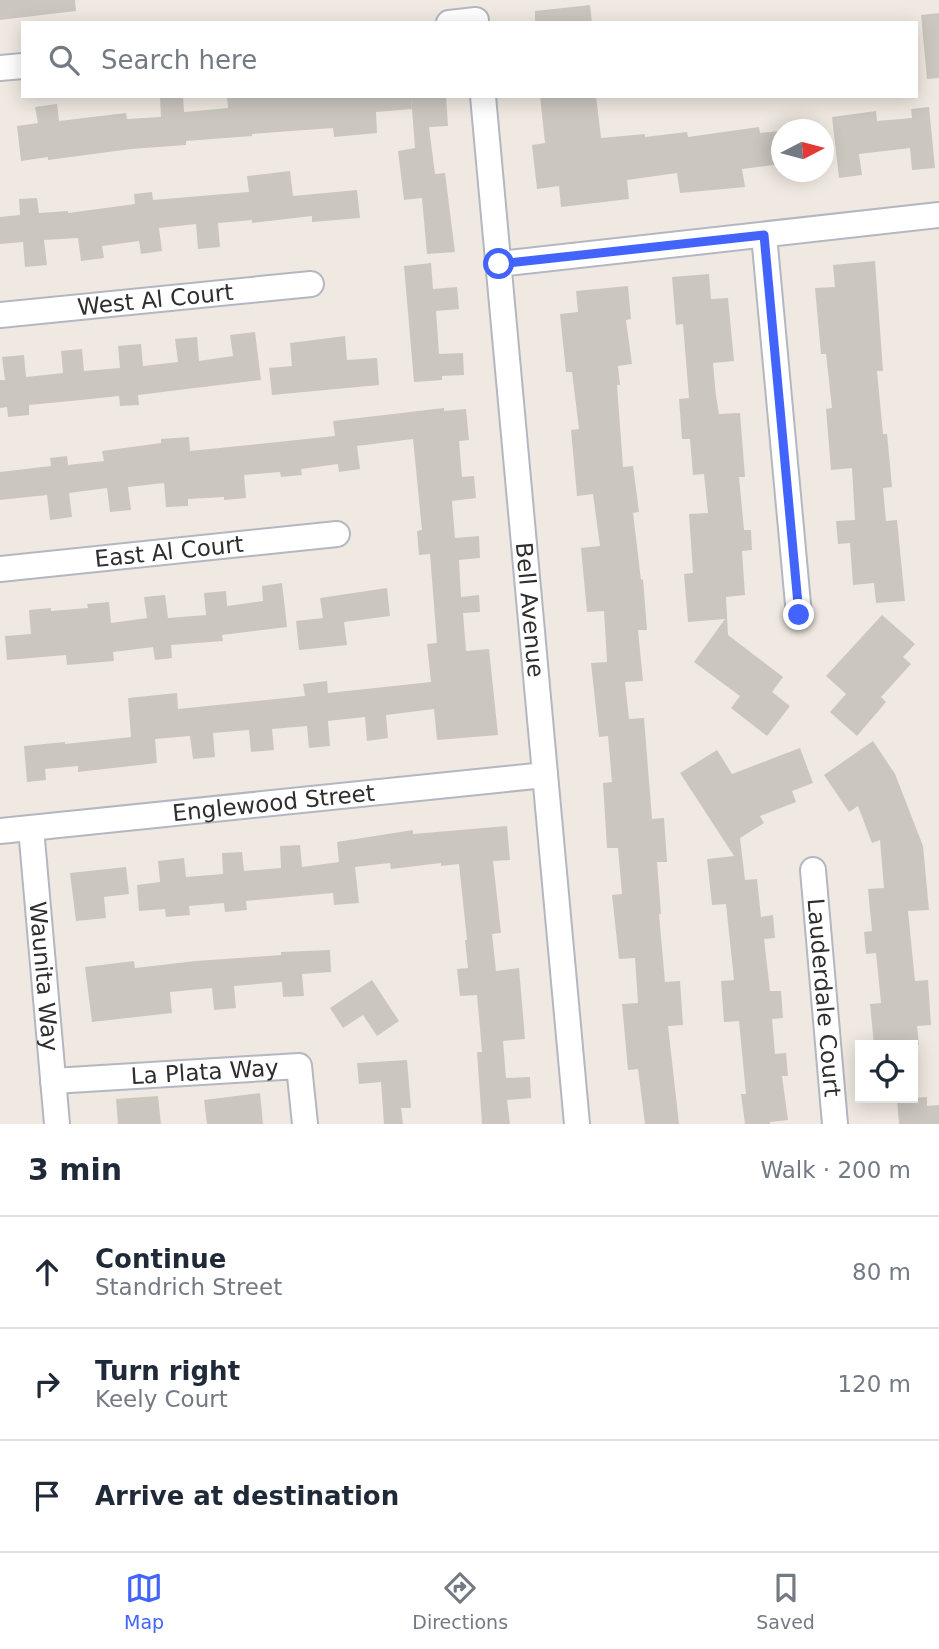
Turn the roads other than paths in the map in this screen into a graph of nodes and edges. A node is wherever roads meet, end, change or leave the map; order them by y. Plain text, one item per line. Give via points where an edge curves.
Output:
1 (475, 14) edge
2 (455, 21) edge
3 (21, 66) edge
4 (0, 68) edge
5 (483, 98) edge
6 (939, 215) edge
7 (764, 235) junction
8 (499, 264) junction
9 (311, 284) dead end
10 (0, 315) edge
11 (337, 534) dead end
12 (0, 569) edge
13 (799, 615) dead end
14 (545, 775) junction
15 (31, 828) junction
16 (0, 831) edge
17 (813, 870) dead end
18 (53, 1081) junction
19 (57, 1124) edge
20 (305, 1124) edge
21 (577, 1124) edge
22 (835, 1124) edge

1 - 2 street
3 - 4 street
5 - 8 street, Bell Avenue
6 - 7 street
7 - 8 street
7 - 13 street
8 - 14 street, Bell Avenue
9 - 10 street, West Al Court
11 - 12 street, East Al Court
14 - 15 street, Englewood Street
14 - 21 street, Bell Avenue
15 - 16 street, Englewood Street
15 - 18 street, Waunita Way
17 - 22 street, Lauderdale Court
18 - 19 street, Waunita Way
18 - 20 street, La Plata Way via 299,1066

